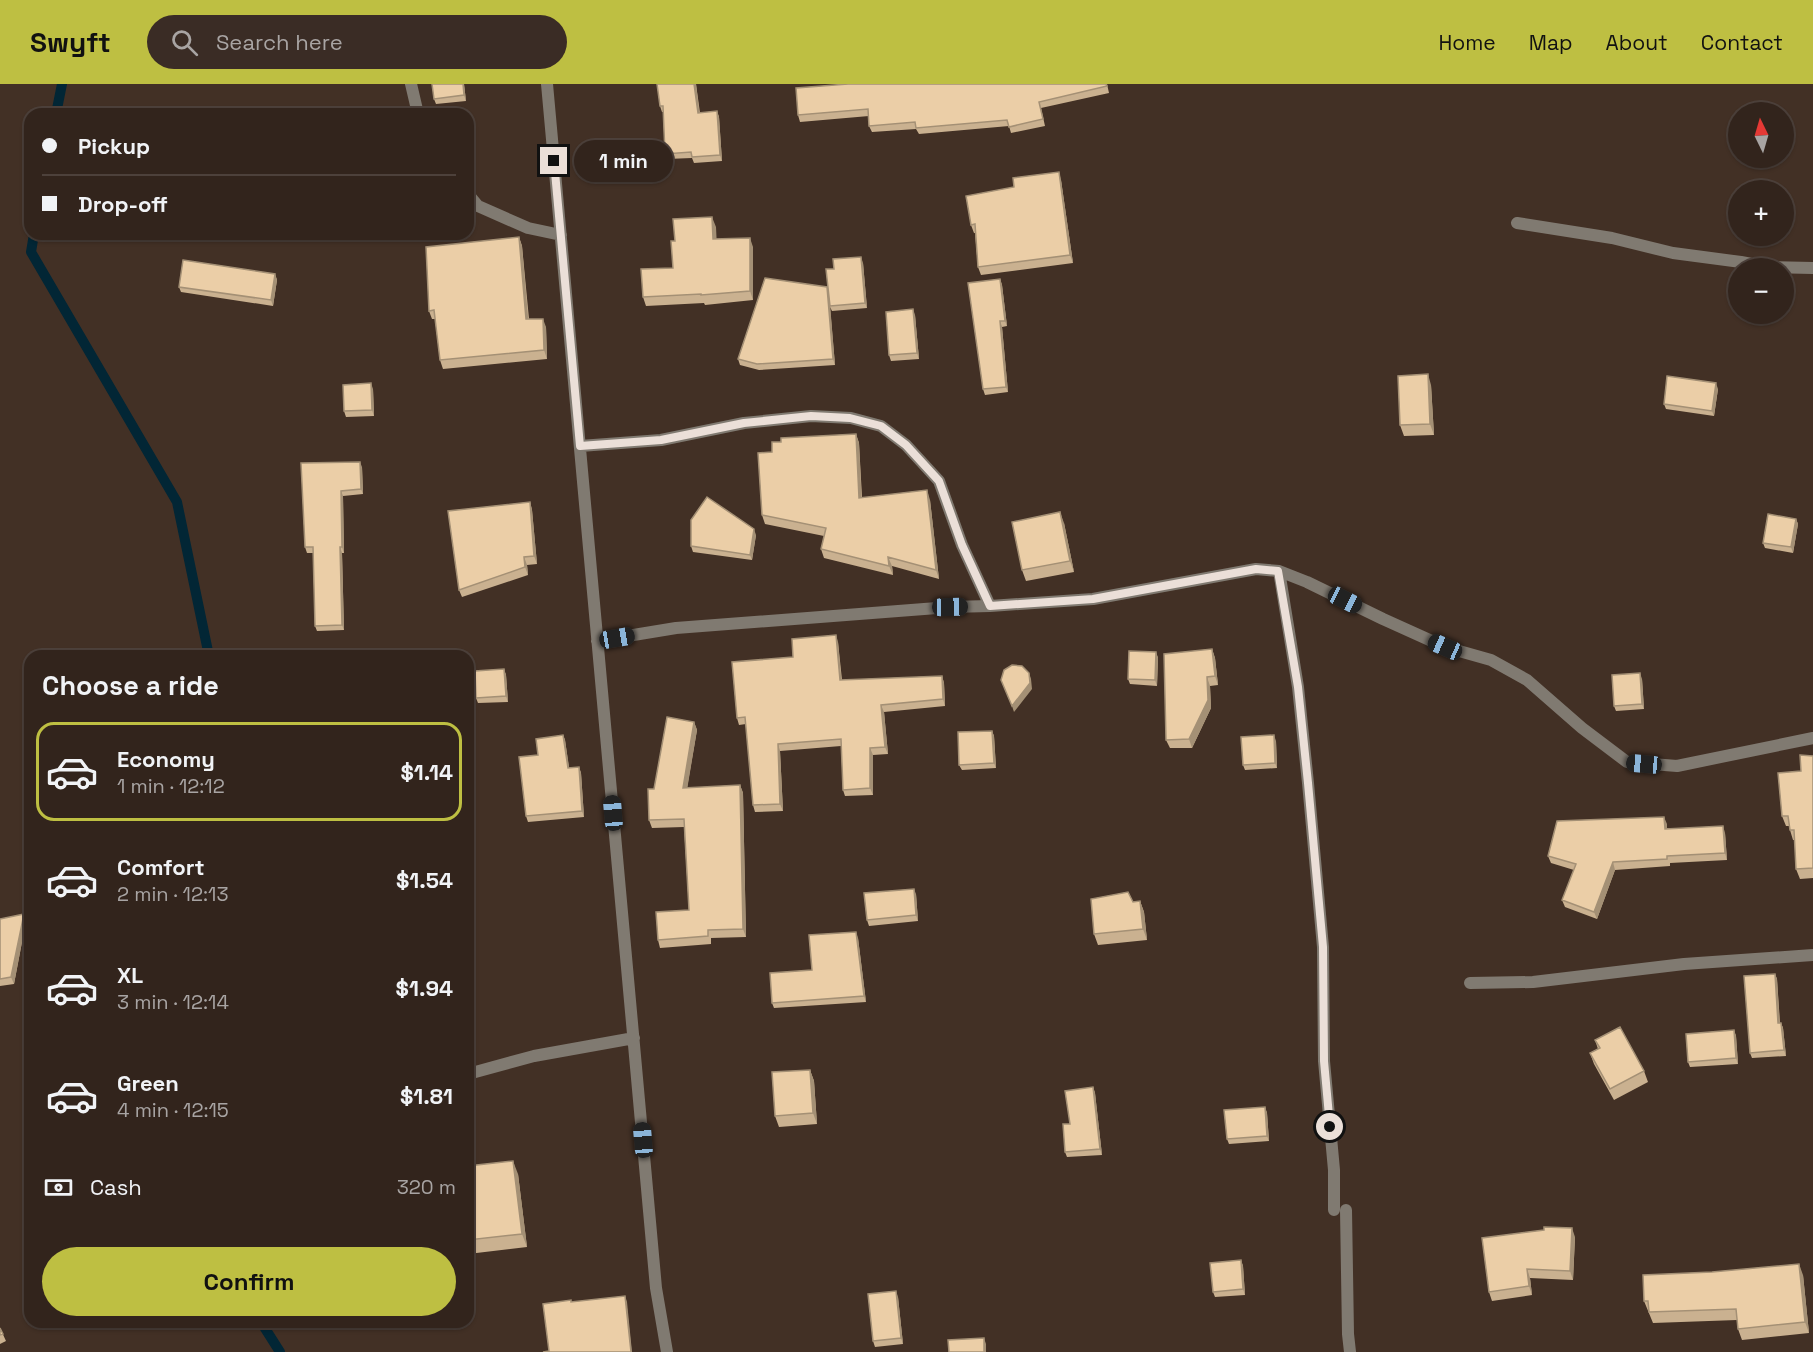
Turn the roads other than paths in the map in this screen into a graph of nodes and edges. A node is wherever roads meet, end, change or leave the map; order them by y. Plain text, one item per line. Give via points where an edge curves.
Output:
1 (411, 84) edge
2 (547, 84) edge
3 (417, 108) edge
4 (474, 201) edge
5 (1517, 223) dead end
6 (561, 236) junction
7 (1813, 268) edge
8 (580, 446) junction
9 (1278, 571) junction
10 (990, 606) junction
11 (597, 641) junction
12 (1813, 738) edge
13 (1813, 955) edge
14 (1470, 983) dead end
15 (634, 1038) junction
16 (474, 1072) edge
17 (667, 1352) edge
18 (1350, 1352) edge

1 - 3 street
2 - 6 street
4 - 6 street via 528,228
5 - 7 street via 1612,238 1673,253 1767,267
6 - 8 street
8 - 10 street via 661,440 744,423 811,416 850,418 881,426 906,445 939,481
8 - 11 street
9 - 10 street via 1256,569 1093,599
9 - 12 street via 1445,647 1491,660 1527,680 1627,762 1677,766
9 - 18 street via 1298,687 1323,947 1324,1061
10 - 11 street via 676,628
11 - 15 street
13 - 14 street via 1684,964 1533,982
15 - 16 street via 534,1056
15 - 17 street via 656,1288

